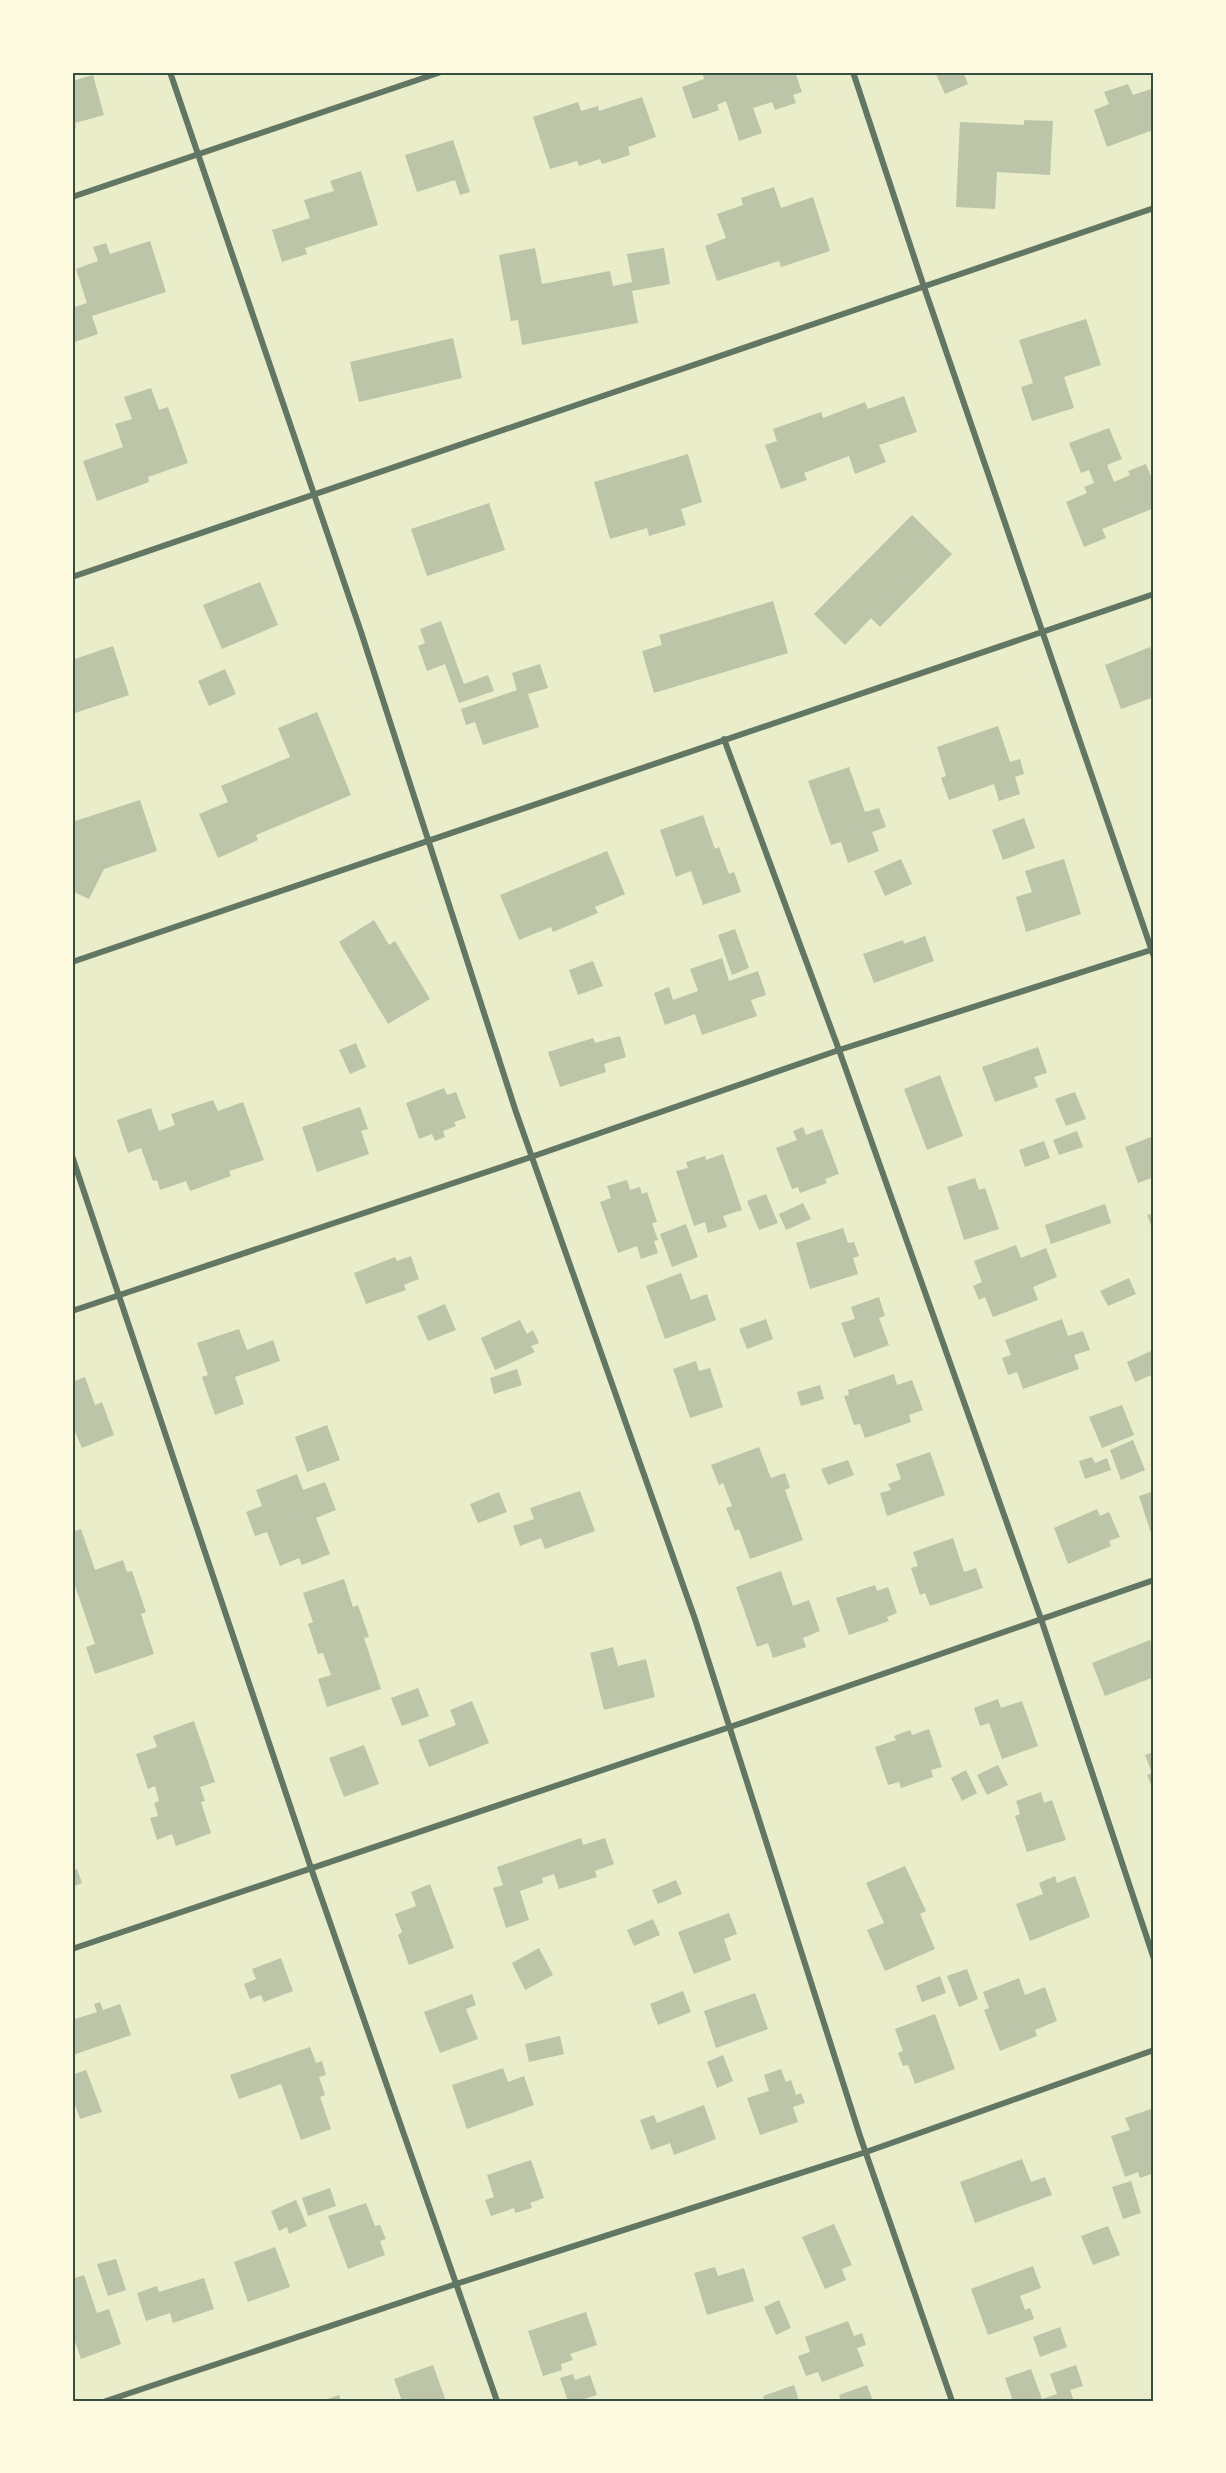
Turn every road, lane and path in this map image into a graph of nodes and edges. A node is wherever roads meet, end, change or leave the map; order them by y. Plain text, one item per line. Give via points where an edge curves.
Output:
1 (170, 72) edge
2 (441, 72) edge
3 (853, 72) edge
4 (197, 154) junction
5 (72, 197) edge
6 (1154, 208) edge
7 (923, 285) junction
8 (314, 497) junction
9 (72, 577) edge
10 (1154, 594) edge
11 (1042, 630) junction
12 (724, 739) junction
13 (428, 839) junction
14 (1153, 952) edge
15 (72, 962) edge
16 (839, 1050) junction
17 (72, 1156) edge
18 (531, 1157) junction
19 (118, 1295) junction
20 (72, 1311) edge
21 (1154, 1580) edge
22 (1041, 1619) junction
23 (730, 1727) junction
24 (311, 1868) junction
25 (72, 1949) edge
26 (1154, 1959) edge
27 (1154, 2050) edge
28 (866, 2152) junction
29 (456, 2284) junction
30 (106, 2401) edge
31 (497, 2401) edge
32 (952, 2401) edge

1 - 4 street
2 - 4 street
3 - 7 street
4 - 5 street
4 - 8 street
6 - 7 street
7 - 8 street
7 - 11 street
8 - 9 street
8 - 13 street
10 - 11 street
11 - 12 street
11 - 14 street
12 - 13 street
12 - 16 street
13 - 15 street
13 - 18 street
14 - 16 street
16 - 18 street
16 - 22 street
17 - 19 street
18 - 19 street
18 - 23 street
19 - 20 street
19 - 24 street
21 - 22 street
22 - 23 street
22 - 26 street
23 - 24 street
23 - 28 street
24 - 25 street
24 - 29 street
27 - 28 street
28 - 29 street
28 - 32 street
29 - 30 street
29 - 31 street

